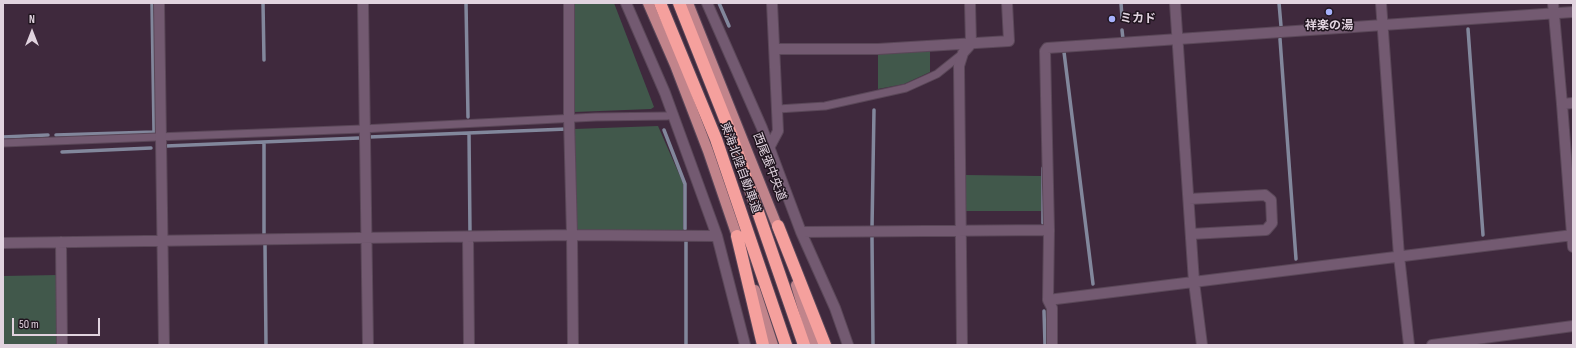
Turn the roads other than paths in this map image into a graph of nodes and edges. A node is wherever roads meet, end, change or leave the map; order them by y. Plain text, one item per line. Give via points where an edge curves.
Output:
1 (159, 3) edge
2 (363, 3) edge
3 (569, 3) edge
4 (626, 3) edge
5 (648, 3) edge
6 (660, 3) edge
7 (678, 3) edge
8 (688, 3) edge
9 (707, 3) edge
10 (772, 3) edge
11 (970, 3) edge
12 (1007, 3) edge
13 (1175, 3) edge
14 (1381, 3) edge
15 (1554, 8) edge
16 (1573, 12) edge
17 (1383, 26) junction
18 (1178, 40) junction
19 (971, 44) junction
20 (776, 49) junction
21 (962, 54) junction
22 (1573, 103) edge
23 (1562, 104) junction
24 (778, 109) junction
25 (667, 116) dead end
26 (569, 118) junction
27 (366, 129) junction
28 (161, 137) junction
29 (3, 143) edge
30 (769, 148) junction
31 (1189, 199) junction
32 (778, 226) junction
33 (1049, 230) junction
34 (961, 231) junction
35 (801, 232) junction
36 (1191, 234) junction
37 (572, 235) junction
38 (1572, 235) edge
39 (717, 236) junction
40 (737, 236) junction
41 (468, 237) junction
42 (367, 239) junction
43 (162, 240) junction
44 (61, 242) junction
45 (3, 243) edge
46 (1573, 247) edge
47 (1398, 256) junction
48 (1194, 282) junction
49 (1048, 300) junction
50 (1573, 326) edge
51 (62, 345) edge
52 (164, 345) edge
53 (368, 345) edge
54 (469, 345) edge
55 (573, 345) edge
56 (745, 345) edge
57 (763, 345) edge
58 (773, 345) edge
59 (786, 345) edge
60 (804, 345) edge
61 (814, 345) edge
62 (824, 345) edge
63 (848, 345) edge
64 (962, 345) edge
65 (1052, 345) edge
66 (1202, 345) edge
67 (1409, 345) edge
68 (1432, 345) edge

1 - 28 street
2 - 27 street
3 - 26 street
4 - 39 street via 665,93
5 - 40 main road via 700,129
6 - 59 highway, 東海北陸自動車道 via 716,139
7 - 60 highway, 東海北陸自動車道 via 731,134
8 - 32 main road, 西尾張中央道
9 - 30 street
10 - 20 street
11 - 19 street
12 - 19 street via 1009,41
13 - 18 street
14 - 17 street
15 - 16 street
15 - 17 street
15 - 23 street
17 - 18 street
17 - 47 street
18 - 31 street
18 - 33 street via 1047,48 1045,51
19 - 20 street via 878,49
19 - 21 street
20 - 24 street
21 - 24 street via 937,74 906,88 825,106
21 - 34 street via 959,66
22 - 23 street
23 - 38 street
24 - 30 street via 778,131
25 - 26 street
26 - 27 street
26 - 37 street
27 - 28 street
27 - 42 street
28 - 29 street
28 - 43 street
30 - 35 street
31 - 36 street
31 - 36 street via 1265,195 1271,200 1272,223 1266,230
32 - 61 main road, 西尾張中央道
32 - 62 highway
33 - 34 street
33 - 49 street
34 - 35 street
34 - 64 street
35 - 63 street
36 - 48 street
37 - 39 street
37 - 41 street
37 - 55 street
38 - 46 street
38 - 47 street
39 - 56 street
40 - 57 highway
40 - 58 main road
41 - 42 street
41 - 54 street
42 - 43 street
42 - 53 street
43 - 44 street
43 - 52 street
44 - 45 street
44 - 51 street
47 - 48 street
47 - 67 street
48 - 49 street
48 - 66 street
49 - 65 street via 1052,308
50 - 68 street

